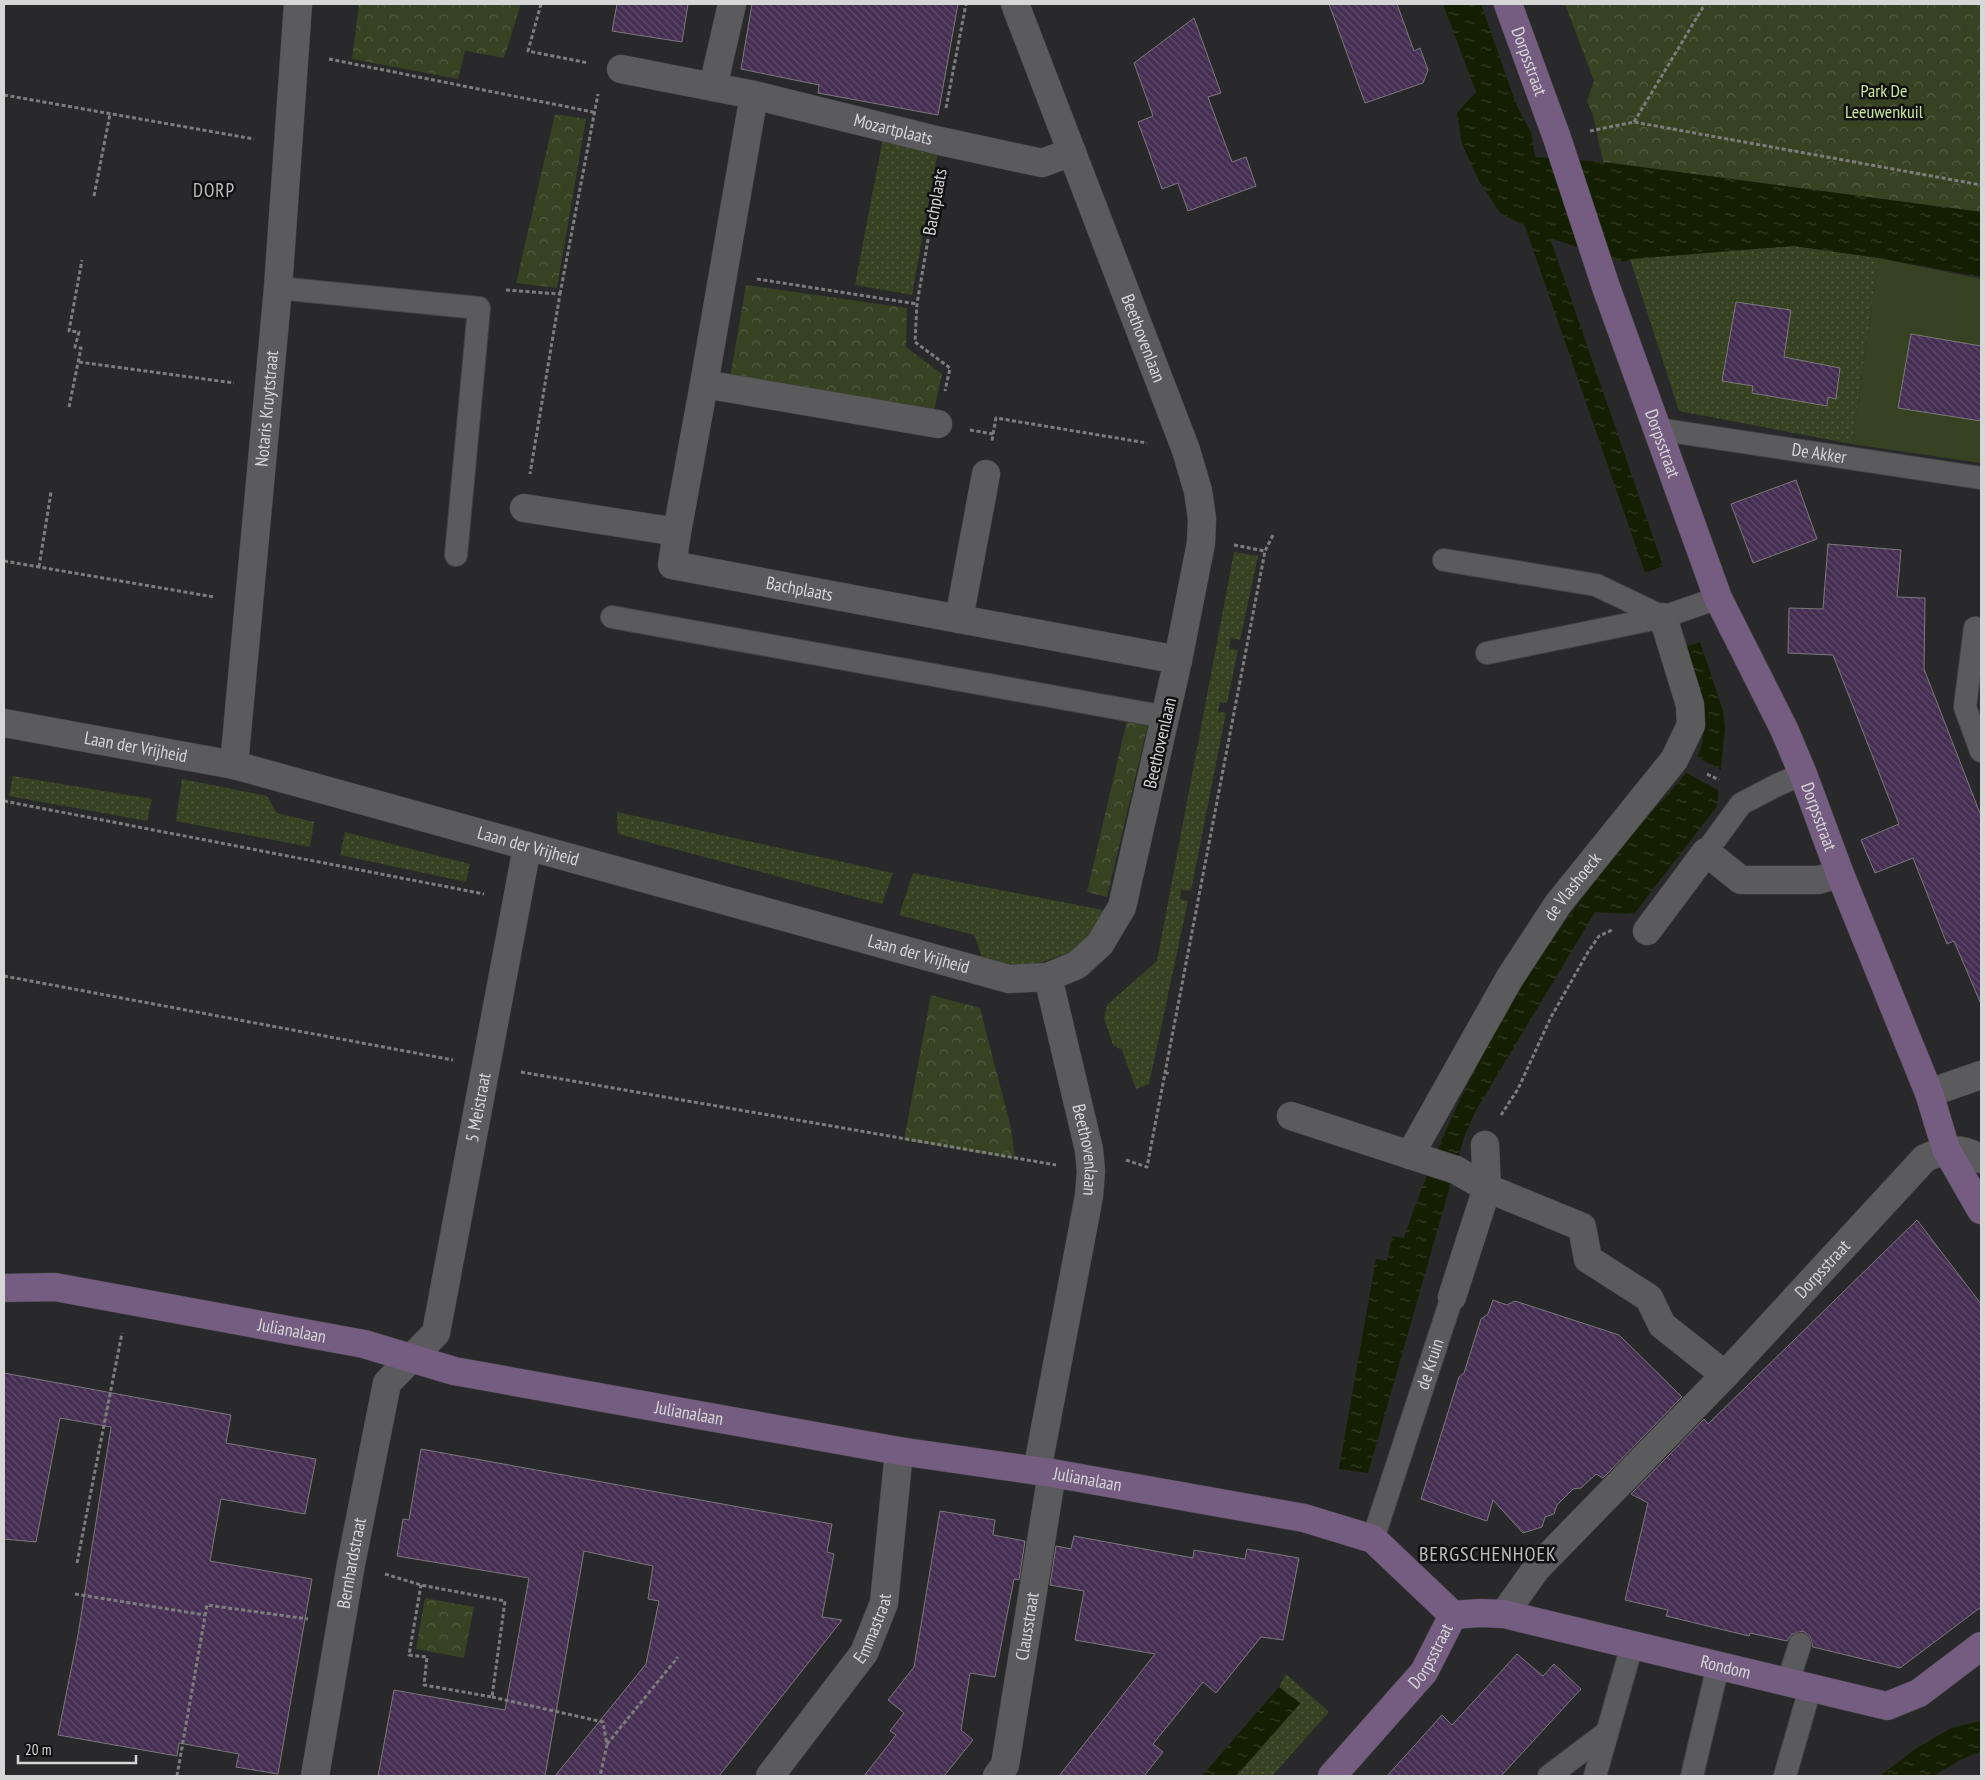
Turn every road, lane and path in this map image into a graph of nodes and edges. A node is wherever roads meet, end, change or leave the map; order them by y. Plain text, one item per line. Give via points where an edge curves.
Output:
1 (298, 4) edge
2 (540, 4) edge
3 (732, 4) edge
4 (966, 4) edge
5 (1015, 4) edge
6 (1508, 4) edge
7 (1705, 4) edge
8 (294, 52) junction
9 (613, 68) junction
10 (713, 87) junction
11 (4, 95) edge
12 (754, 95) junction
13 (593, 112) junction
14 (110, 114) junction
15 (1634, 122) junction
16 (1557, 138) junction
17 (940, 141) junction
18 (287, 144) junction
19 (1072, 152) junction
20 (1981, 185) edge
21 (94, 196) dead end
22 (82, 260) dead end
23 (723, 274) junction
24 (278, 288) junction
25 (560, 294) junction
26 (917, 304) junction
27 (479, 308) junction
28 (79, 362) junction
29 (704, 384) junction
30 (270, 388) junction
31 (69, 407) dead end
32 (938, 424) junction
33 (1657, 429) junction
34 (993, 434) junction
35 (1186, 450) junction
36 (986, 474) joint
37 (1981, 478) edge
38 (51, 492) dead end
39 (524, 508) joint
40 (678, 532) junction
41 (1274, 534) dead end
42 (1228, 544) dead end
43 (1265, 551) junction
44 (456, 555) dead end
45 (4, 560) edge
46 (1444, 560) dead end
47 (39, 567) junction
48 (1718, 598) junction
49 (250, 603) junction
50 (612, 617) dead end
51 (1663, 617) junction
52 (959, 619) junction
53 (1975, 628) dead end
54 (1487, 653) dead end
55 (1178, 660) junction
56 (1166, 717) junction
57 (4, 723) edge
58 (1981, 751) edge
59 (234, 765) junction
60 (1702, 772) dead end
61 (1803, 774) junction
62 (1727, 784) dead end
63 (4, 801) edge
64 (527, 847) junction
65 (1706, 852) junction
66 (1840, 874) junction
67 (516, 900) junction
68 (1647, 931) joint
69 (4, 976) edge
70 (1048, 977) junction
71 (485, 1066) junction
72 (1165, 1072) junction
73 (1170, 1074) dead end
74 (1981, 1075) edge
75 (1929, 1093) junction
76 (1291, 1116) dead end
77 (1485, 1145) joint
78 (1946, 1149) junction
79 (1418, 1157) junction
80 (1981, 1159) edge
81 (1147, 1166) dead end
82 (1092, 1171) junction
83 (1487, 1188) junction
84 (1981, 1210) edge
85 (4, 1288) edge
86 (1452, 1297) joint
87 (122, 1334) dead end
88 (411, 1358) junction
89 (1725, 1375) junction
90 (899, 1451) junction
91 (1044, 1472) junction
92 (1373, 1539) junction
93 (76, 1563) dead end
94 (351, 1564) junction
95 (421, 1585) junction
96 (75, 1594) dead end
97 (1504, 1614) junction
98 (205, 1615) junction
99 (1452, 1615) junction
100 (341, 1624) junction
101 (1800, 1644) dead end
102 (1632, 1645) junction
103 (1981, 1646) edge
104 (678, 1657) dead end
105 (1718, 1666) junction
106 (1799, 1686) junction
107 (492, 1697) junction
108 (1606, 1733) junction
109 (607, 1745) junction
110 (177, 1776) edge
111 (315, 1776) edge
112 (600, 1776) edge
113 (770, 1776) edge
114 (997, 1776) edge
115 (1332, 1776) edge
116 (1549, 1776) edge
117 (1595, 1776) edge
118 (1692, 1776) edge
119 (1785, 1776) edge

1 - 8 street, Notaris Kruytstraat
2 - 9 path via 528,50
3 - 10 street
4 - 17 path, Bachplaats
5 - 19 street, Beethovenlaan
6 - 16 street, Dorpsstraat
7 - 15 path
8 - 13 path
8 - 18 street, Notaris Kruytstraat
9 - 10 street, Mozartplaats
9 - 13 path
10 - 12 street, Mozartplaats
11 - 14 path
12 - 17 street, Mozartplaats
12 - 23 street, Bachplaats
13 - 25 path
14 - 18 path
14 - 21 path
15 - 16 path
15 - 20 path
16 - 33 street, Dorpsstraat
17 - 19 street, Mozartplaats via 1042,163
17 - 26 path, Bachplaats via 944,150
18 - 24 street, Notaris Kruytstraat
19 - 35 street, Beethovenlaan
22 - 28 path via 69,331 79,332 75,347 81,348
23 - 26 path
23 - 29 street, Bachplaats
24 - 27 lane
24 - 30 street, Notaris Kruytstraat
25 - 27 path via 504,290
25 - 39 path
26 - 32 path, Bachplaats via 915,342 950,368
27 - 44 lane
28 - 30 path
28 - 31 path
29 - 32 street
29 - 40 street, Bachplaats
30 - 49 street, Notaris Kruytstraat
32 - 34 path
33 - 37 lane, De Akker
33 - 48 street, Dorpsstraat
34 - 35 path via 996,418
34 - 36 path
35 - 55 street, Beethovenlaan via 1202,518 1201,543
36 - 52 street
38 - 47 path
39 - 40 street
40 - 52 street, Bachplaats via 672,565
41 - 43 path
42 - 43 path
43 - 72 path
45 - 47 path
46 - 51 lane via 1596,585
47 - 49 path
48 - 51 lane
48 - 61 street, Dorpsstraat
49 - 59 street, Notaris Kruytstraat
50 - 56 lane
51 - 54 lane
51 - 79 street, de Vlashoeck via 1690,705 1691,725 1674,760 1558,904 1509,979
52 - 55 street, Bachplaats
53 - 58 lane via 1965,707
55 - 56 street, Beethovenlaan
56 - 70 street, Beethovenlaan via 1122,907 1100,944 1077,965
57 - 59 street, Laan der Vrijheid
59 - 64 street, Laan der Vrijheid
60 - 62 path
61 - 65 lane via 1741,804
61 - 66 street, Dorpsstraat
63 - 67 path
64 - 67 street, 5 Meistraat
64 - 70 street, Laan der Vrijheid via 1009,979
65 - 66 street, Dorpsstraat via 1741,880 1818,880
65 - 68 street
66 - 75 street, Dorpsstraat
67 - 71 street, 5 Meistraat
68 - 77 path via 1616,928 1600,936 1550,1017 1518,1089
69 - 71 path
70 - 82 street, Beethovenlaan
71 - 82 path
71 - 88 street, 5 Meistraat via 436,1333
72 - 73 path
72 - 81 path
74 - 75 street
75 - 78 street, Dorpsstraat
76 - 79 street
77 - 83 street, de Kruin
78 - 80 street via 1972,1153
78 - 84 street
78 - 89 street, Dorpsstraat via 1925,1158
79 - 83 street via 1456,1170
82 - 91 street, Beethovenlaan
83 - 86 street, de Kruin
83 - 89 street via 1582,1227 1588,1259 1649,1298 1662,1325
85 - 88 street, Julianalaan via 56,1287 364,1344
86 - 92 lane, de Kruin
87 - 93 path
88 - 90 street, Julianalaan via 454,1371
88 - 94 street, Bernhardstraat via 388,1383
89 - 97 street, Dorpsstraat via 1536,1569
90 - 91 street, Julianalaan
90 - 113 street, Emmastraat via 884,1603 864,1653
91 - 92 street, Julianalaan via 1304,1518
91 - 114 street, Clausstraat via 1005,1765
92 - 99 street, Dorpsstraat
94 - 95 path
94 - 100 street, Bernhardstraat
95 - 107 path via 505,1602
95 - 107 path via 409,1655 427,1657 424,1685
96 - 98 path
97 - 99 street, Rondom
97 - 102 street, Rondom
98 - 100 path via 207,1605
98 - 110 path
99 - 115 street, Dorpsstraat via 1424,1672
100 - 111 street, Bernhardstraat
101 - 106 lane
102 - 105 street, Rondom
102 - 108 lane
103 - 106 street, Rondom via 1919,1693 1887,1706
104 - 109 path
105 - 106 street, Rondom
105 - 118 lane
106 - 119 lane
107 - 109 path via 603,1722
108 - 116 lane
108 - 117 lane
109 - 112 path

